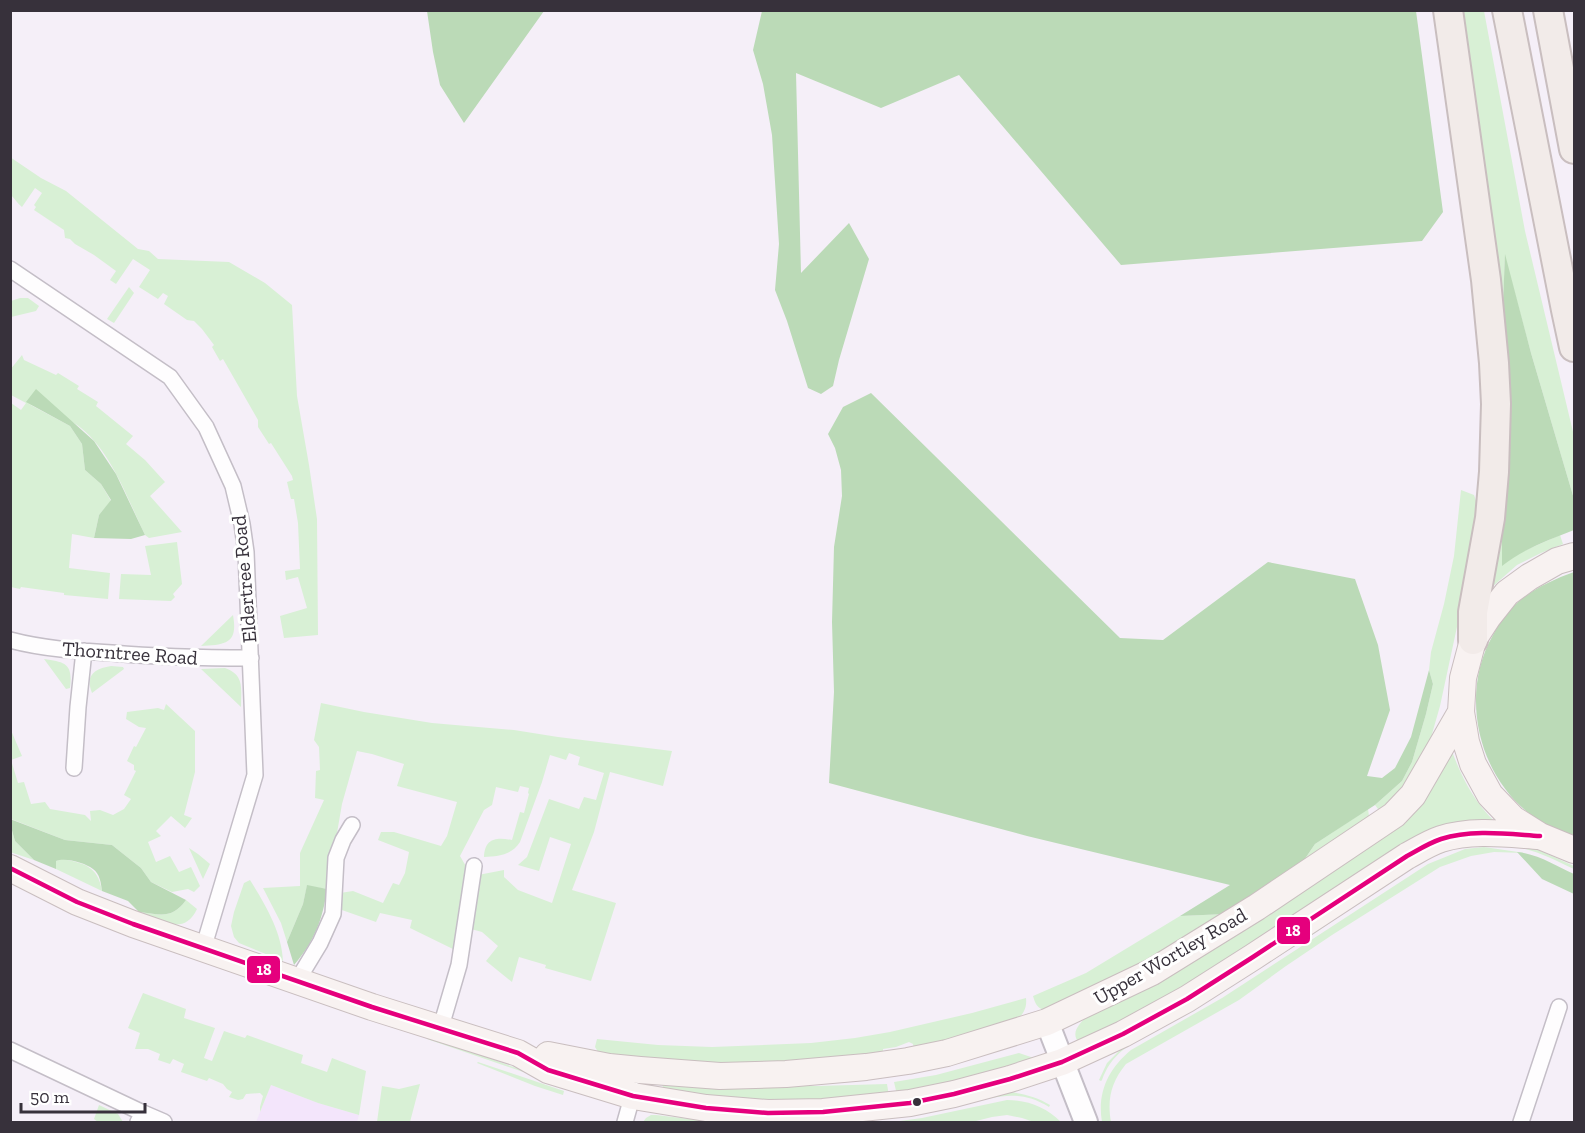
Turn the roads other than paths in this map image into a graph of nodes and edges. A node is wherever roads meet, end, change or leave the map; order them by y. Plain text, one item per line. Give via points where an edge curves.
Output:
1 (1448, 10) edge
2 (1507, 10) edge
3 (1548, 10) edge
4 (1575, 149) edge
5 (12, 272) edge
6 (1575, 348) edge
7 (1566, 558) edge
8 (10, 640) edge
9 (1473, 640) junction
10 (84, 651) junction
11 (251, 658) junction
12 (1461, 712) junction
13 (74, 768) dead end
14 (352, 825) dead end
15 (1540, 836) junction
16 (1575, 850) edge
17 (474, 866) dead end
18 (10, 868) edge
19 (203, 949) junction
20 (297, 981) junction
21 (1559, 1007) dead end
22 (1047, 1022) junction
23 (440, 1030) junction
24 (10, 1050) edge
25 (518, 1053) junction
26 (1062, 1062) junction
27 (640, 1070) junction
28 (633, 1096) junction
29 (141, 1118) edge
30 (164, 1122) edge
31 (626, 1122) edge
32 (1086, 1122) edge
33 (1521, 1122) edge

1 - 9 highway via 1486,280 1496,404 1490,518 1473,612
2 - 6 highway
3 - 4 highway
5 - 11 street, Eldertree Road via 170,376 206,428 233,486 242,524
7 - 9 main road via 1507,592
8 - 10 street, Thorntree Road
9 - 12 main road via 1463,678
10 - 11 street, Thorntree Road
10 - 13 street
11 - 19 street, Eldertree Road via 255,775
12 - 15 main road via 1473,764 1490,795 1513,819
12 - 22 main road, Upper Wortley Road via 1413,795 1394,815 1152,972
14 - 20 street via 336,858 333,914
15 - 16 main road
15 - 26 main road, Upper Wortley Road via 1460,835 1424,846 1187,999
17 - 23 street via 459,965
18 - 19 main road, Upper Wortley Road via 91,908
19 - 20 main road, Upper Wortley Road
20 - 23 main road, Upper Wortley Road
21 - 33 street
22 - 26 street
22 - 27 main road, Upper Wortley Road via 947,1053 866,1067 720,1076
23 - 25 main road, Upper Wortley Road
24 - 29 street
25 - 27 main road, Upper Wortley Road
25 - 28 main road, Upper Wortley Road via 548,1070
26 - 28 main road, Upper Wortley Road via 954,1094 823,1112 706,1108
26 - 32 street
27 - 28 street
28 - 31 street
29 - 30 street

